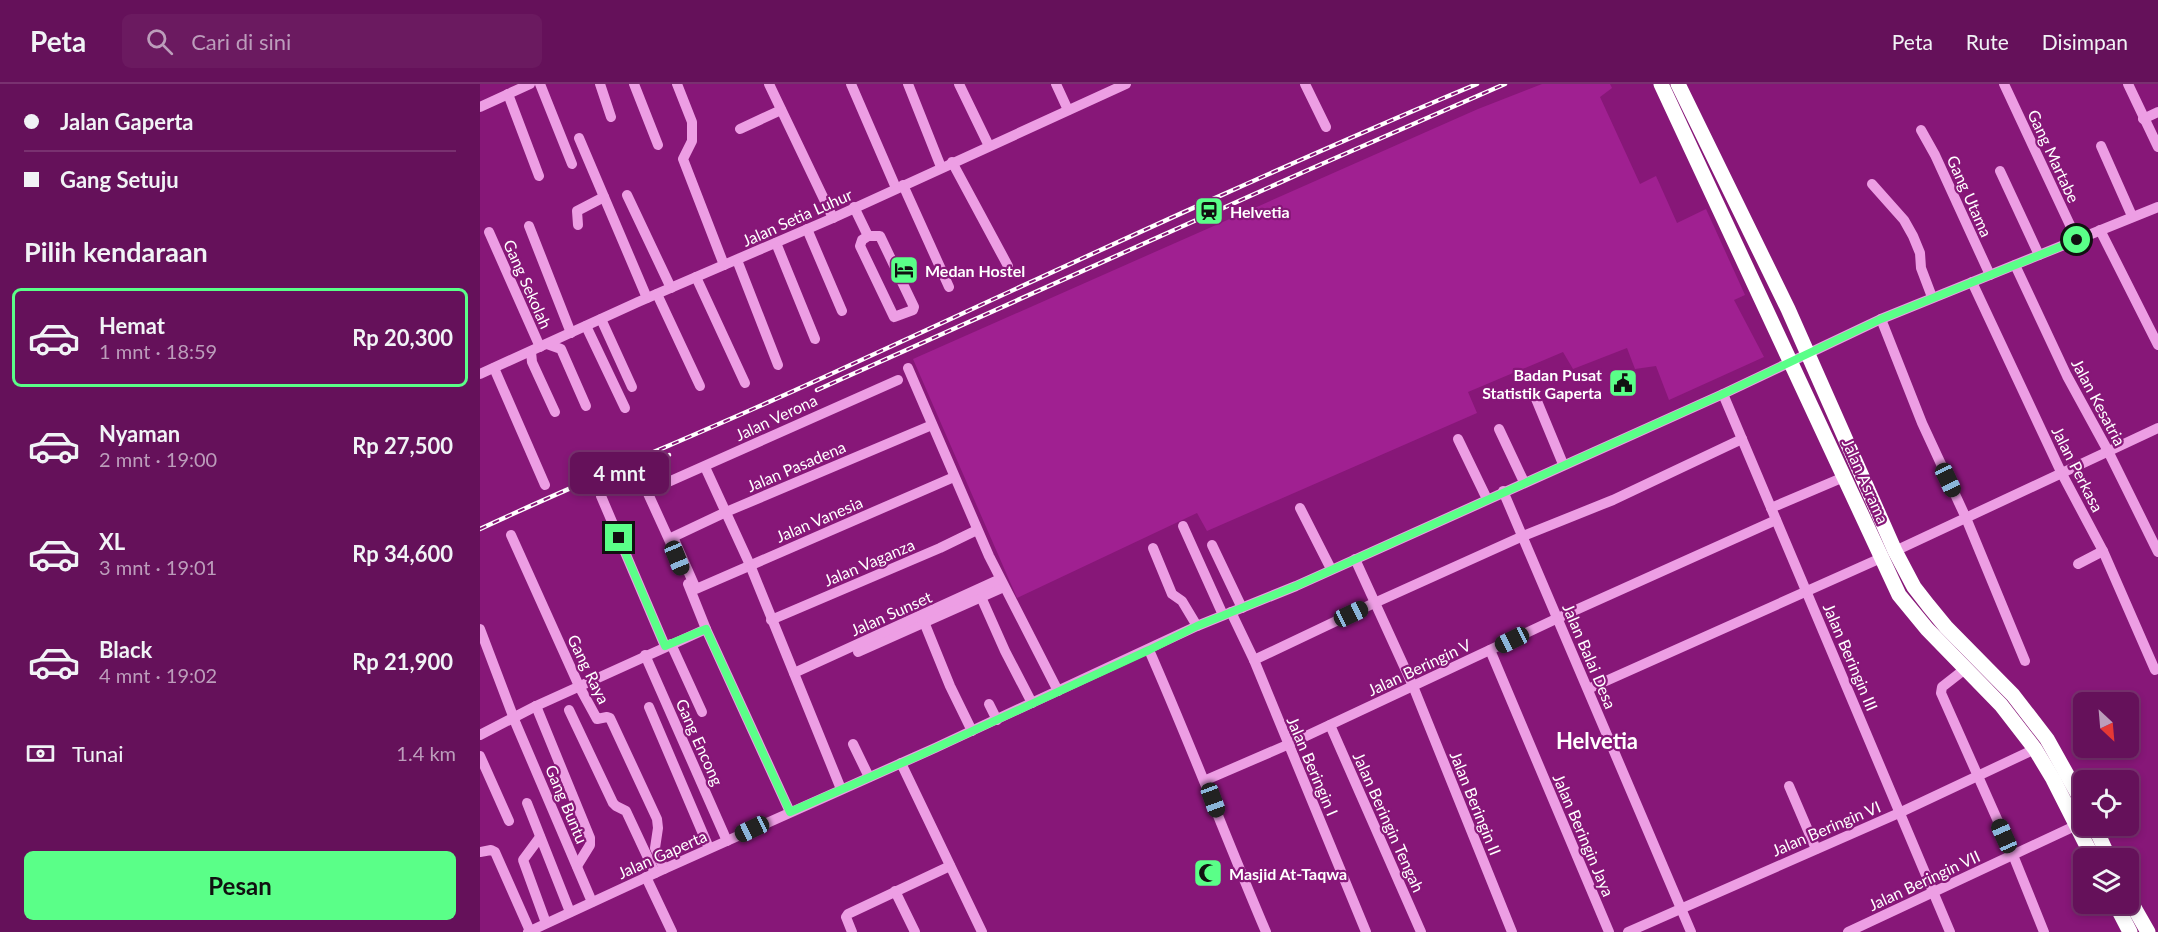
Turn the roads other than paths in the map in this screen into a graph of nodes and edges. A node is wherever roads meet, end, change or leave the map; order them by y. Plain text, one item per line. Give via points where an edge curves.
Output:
1 (540, 84) edge
2 (600, 84) edge
3 (634, 84) edge
4 (677, 84) edge
5 (769, 84) edge
6 (851, 84) edge
7 (908, 84) edge
8 (959, 84) edge
9 (1056, 84) edge
10 (1126, 84) edge
11 (1305, 84) edge
12 (1661, 84) edge
13 (1678, 84) edge
14 (2004, 84) edge
15 (2128, 84) edge
16 (525, 85) edge
17 (508, 94) junction
18 (481, 104) edge
19 (781, 110) junction
20 (1068, 110) junction
21 (2158, 112) edge
22 (611, 117) dead end
23 (2143, 119) junction
24 (1326, 127) dead end
25 (740, 129) dead end
26 (1921, 130) dead end
27 (579, 138) dead end
28 (657, 145) dead end
29 (989, 146) junction
30 (2101, 146) dead end
31 (2158, 147) edge
32 (952, 162) junction
33 (572, 164) dead end
34 (941, 167) junction
35 (2000, 171) dead end
36 (539, 176) dead end
37 (1872, 184) dead end
38 (899, 186) junction
39 (627, 195) dead end
40 (604, 197) junction
41 (854, 207) junction
42 (2158, 207) edge
43 (2132, 216) junction
44 (832, 218) junction
45 (578, 225) dead end
46 (529, 226) dead end
47 (807, 229) junction
48 (2100, 230) junction
49 (489, 232) dead end
50 (868, 236) junction
51 (2077, 240) junction
52 (776, 243) junction
53 (2039, 255) junction
54 (737, 260) junction
55 (724, 265) junction
56 (2014, 265) junction
57 (1008, 266) dead end
58 (1990, 275) junction
59 (696, 277) junction
60 (1972, 282) junction
61 (949, 286) dead end
62 (671, 288) junction
63 (652, 296) junction
64 (1929, 298) junction
65 (842, 310) dead end
66 (601, 319) junction
67 (1881, 319) junction
68 (586, 326) junction
69 (571, 333) junction
70 (815, 339) dead end
71 (2158, 345) edge
72 (539, 348) junction
73 (1809, 353) junction
74 (1792, 362) junction
75 (778, 365) dead end
76 (494, 368) junction
77 (908, 368) dead end
78 (480, 374) edge
79 (898, 380) dead end
80 (746, 383) dead end
81 (700, 386) dead end
82 (632, 387) dead end
83 (1534, 394) dead end
84 (1723, 394) junction
85 (586, 406) dead end
86 (625, 408) dead end
87 (555, 412) dead end
88 (932, 424) junction
89 (2158, 428) edge
90 (1499, 429) dead end
91 (1458, 439) dead end
92 (1742, 439) junction
93 (2108, 451) junction
94 (1563, 464) junction
95 (705, 466) junction
96 (2061, 472) junction
97 (640, 476) dead end
98 (954, 477) junction
99 (1844, 477) junction
100 (1524, 482) junction
101 (666, 483) dead end
102 (545, 485) dead end
103 (1503, 491) junction
104 (601, 496) dead end
105 (1487, 499) junction
106 (1300, 508) dead end
107 (1771, 508) junction
108 (726, 512) junction
109 (1966, 518) junction
110 (1776, 520) junction
111 (1183, 526) dead end
112 (977, 530) junction
113 (511, 535) dead end
114 (1523, 536) junction
115 (1212, 545) dead end
116 (1153, 548) dead end
117 (1896, 551) junction
118 (2103, 551) junction
119 (2158, 552) edge
120 (1881, 558) junction
121 (1355, 559) junction
122 (2078, 564) dead end
123 (750, 565) junction
124 (1331, 569) junction
125 (1002, 583) junction
126 (696, 589) joint
127 (1806, 591) junction
128 (981, 597) junction
129 (1376, 603) junction
130 (1242, 608) junction
131 (1227, 614) junction
132 (1558, 618) junction
133 (771, 620) junction
134 (924, 622) junction
135 (1197, 626) junction
136 (480, 629) edge
137 (706, 629) junction
138 (668, 645) junction
139 (1149, 650) junction
140 (1490, 650) junction
141 (645, 656) junction
142 (842, 660) dead end
143 (1254, 660) junction
144 (2025, 661) dead end
145 (1965, 669) junction
146 (2155, 670) dead end
147 (794, 674) junction
148 (579, 686) junction
149 (1413, 686) junction
150 (1588, 689) junction
151 (1058, 691) junction
152 (1032, 703) junction
153 (989, 704) dead end
154 (536, 706) junction
155 (649, 707) dead end
156 (569, 710) dead end
157 (702, 712) dead end
158 (514, 718) junction
159 (997, 720) junction
160 (1330, 725) junction
161 (972, 731) junction
162 (480, 735) edge
163 (853, 744) dead end
164 (1287, 745) junction
165 (2035, 749) junction
166 (480, 756) edge
167 (901, 763) junction
168 (869, 777) junction
169 (1978, 777) junction
170 (1206, 780) junction
171 (2073, 785) edge
172 (1789, 786) dead end
173 (841, 789) junction
174 (527, 803) dead end
175 (790, 812) junction
176 (1899, 813) junction
177 (2073, 817) edge
178 (509, 821) dead end
179 (2073, 827) edge
180 (540, 837) junction
181 (727, 841) junction
182 (709, 848) junction
183 (1816, 849) junction
184 (480, 852) edge
185 (2013, 855) junction
186 (577, 866) junction
187 (950, 867) junction
188 (655, 873) junction
189 (895, 891) junction
190 (1934, 893) junction
191 (592, 902) junction
192 (1681, 908) junction
193 (570, 912) junction
194 (2121, 914) edge
195 (2138, 914) edge
196 (546, 923) junction
197 (529, 932) edge
198 (672, 932) edge
199 (852, 932) edge
200 (915, 932) edge
201 (982, 932) edge
202 (1266, 932) edge
203 (1366, 932) edge
204 (1421, 932) edge
205 (1512, 932) edge
206 (1608, 932) edge
207 (1628, 932) edge
208 (1691, 932) edge
209 (1848, 932) edge
210 (1950, 932) edge
211 (2043, 932) edge
212 (2130, 932) edge
213 (2148, 932) edge

1 - 33 street
2 - 22 street
3 - 28 street
4 - 55 street via 692,122 692,141 682,159
5 - 19 street
6 - 38 street
7 - 34 street
8 - 29 street
9 - 20 street
10 - 20 street, Jalan Setia Luhur
11 - 24 street
12 - 74 highway, Jalan Asrama
13 - 73 highway, Jalan Asrama
14 - 51 street, Gang Martabe
15 - 23 street
16 - 17 street
17 - 18 street
17 - 36 street
19 - 25 street
19 - 44 street
20 - 29 street, Jalan Setia Luhur
21 - 23 street
23 - 31 street
26 - 58 street, Gang Utama
27 - 40 street
29 - 32 street, Jalan Setia Luhur
30 - 43 street
32 - 34 street, Jalan Setia Luhur
32 - 57 street
34 - 38 street, Jalan Setia Luhur
35 - 53 street
37 - 64 street via 1913,236
38 - 41 street, Jalan Setia Luhur
38 - 61 street
39 - 62 street
40 - 45 street via 577,211
40 - 63 street
41 - 44 street, Jalan Setia Luhur
41 - 50 street
42 - 43 street, Jalan Gaperta
43 - 48 street, Jalan Gaperta
44 - 47 street, Jalan Setia Luhur
46 - 69 street
47 - 52 street, Jalan Setia Luhur
47 - 65 street
48 - 51 street, Jalan Gaperta
48 - 71 street
49 - 72 street, Gang Sekolah
50 - 50 street via 860,246 894,317 913,310 880,236
51 - 53 street, Jalan Gaperta
52 - 54 street, Jalan Setia Luhur
52 - 70 street
53 - 56 street, Jalan Gaperta
54 - 55 street, Jalan Setia Luhur
54 - 75 street
55 - 59 street, Jalan Setia Luhur
56 - 58 street, Jalan Gaperta
56 - 93 street, Jalan Kesatria
58 - 60 street, Jalan Gaperta
59 - 62 street, Jalan Setia Luhur
59 - 80 street
60 - 64 street, Jalan Gaperta
60 - 96 street, Jalan Perkasa
62 - 63 street, Jalan Setia Luhur
63 - 66 street, Jalan Setia Luhur
63 - 81 street
64 - 67 street, Jalan Gaperta
66 - 68 street, Jalan Setia Luhur
66 - 82 street
67 - 73 street, Jalan Gaperta
67 - 109 street via 1922,423
68 - 69 street, Jalan Setia Luhur
68 - 86 street
69 - 72 street, Jalan Setia Luhur
72 - 76 street, Jalan Setia Luhur
72 - 85 street via 561,349
72 - 87 street, Gang Sekolah via 532,362
73 - 74 street, Jalan Gaperta
73 - 117 highway, Jalan Asrama
74 - 84 street, Jalan Gaperta
74 - 99 highway, Jalan Asrama
76 - 78 street, Jalan Setia Luhur
76 - 102 street
77 - 88 street
79 - 95 street, Jalan Verona
83 - 94 street
84 - 92 street, Jalan Beringin III
84 - 94 street, Jalan Gaperta
88 - 98 street
88 - 108 street, Jalan Pasadena
89 - 93 street
90 - 100 street
91 - 105 street
92 - 107 street, Jalan Beringin III
92 - 114 street via 1613,500
93 - 96 street
93 - 119 street, Jalan Kesatria
94 - 100 street, Jalan Gaperta
95 - 101 street, Jalan Verona
95 - 108 street
96 - 109 street
96 - 118 street, Jalan Perkasa
97 - 137 street
98 - 112 street
98 - 123 street, Jalan Vanesia
99 - 107 street
99 - 120 highway, Jalan Asrama
100 - 103 street, Jalan Gaperta
103 - 105 street, Jalan Gaperta
103 - 114 street, Jalan Balai Desa
104 - 138 street
105 - 121 street, Jalan Gaperta
106 - 124 street
107 - 110 street, Jalan Beringin III
108 - 123 street
108 - 126 street, Jalan Pasadena via 673,537
109 - 117 street
109 - 144 street
110 - 127 street, Jalan Beringin III
110 - 132 street, Jalan Beringin V
111 - 131 street, Jalan Beringin I
112 - 125 street
112 - 133 street, Jalan Vaganza
113 - 148 street, Gang Raya
114 - 129 street
114 - 132 street, Jalan Balai Desa
115 - 130 street
116 - 135 street via 1172,594 1182,601
117 - 171 highway, Jalan Asrama via 1914,587 1946,627 2013,695 2047,739
118 - 122 street
118 - 146 street, Jalan Perkasa
120 - 127 street
120 - 145 highway, Jalan Asrama via 1899,595
121 - 124 street, Jalan Gaperta
121 - 129 street, Jalan Beringin II
123 - 126 street, Jalan Vanesia
123 - 133 street
124 - 130 street, Jalan Gaperta
125 - 128 street
125 - 147 street, Jalan Sunset
125 - 151 street
127 - 150 street
127 - 176 street, Jalan Beringin III
128 - 134 street
128 - 152 street
129 - 143 street
129 - 149 street, Jalan Beringin II
130 - 131 street, Jalan Gaperta
131 - 135 street, Jalan Gaperta
131 - 143 street, Jalan Beringin I
132 - 140 street, Jalan Beringin V
132 - 150 street, Jalan Balai Desa
133 - 147 street
134 - 142 street
134 - 161 street
135 - 139 street, Jalan Gaperta
136 - 158 street, Gang Buntu
137 - 138 street
137 - 175 street
138 - 141 street
138 - 157 street
139 - 151 street, Jalan Gaperta
139 - 170 street
140 - 149 street, Jalan Beringin V
140 - 206 street, Jalan Beringin Jaya
141 - 148 street
141 - 181 street, Gang Encong
143 - 164 street, Jalan Beringin I
145 - 165 highway, Jalan Asrama via 2001,705
145 - 169 street via 1942,687 1941,693
147 - 173 street
148 - 154 street
148 - 188 street, Gang Raya via 597,720 610,718 657,819
149 - 160 street, Jalan Beringin V
149 - 205 street, Jalan Beringin II
150 - 192 street, Jalan Balai Desa
151 - 152 street, Jalan Gaperta
152 - 159 street, Jalan Gaperta
153 - 159 street
154 - 158 street
154 - 186 street via 590,838
155 - 182 street
156 - 188 street via 613,802 626,811
158 - 162 street
158 - 186 street, Gang Buntu
159 - 161 street, Jalan Gaperta
160 - 164 street, Jalan Beringin V
160 - 204 street, Jalan Beringin Tengah
161 - 167 street, Jalan Gaperta
163 - 168 street
164 - 170 street, Jalan Beringin V
164 - 203 street, Jalan Beringin I
165 - 169 street, Jalan Beringin VI
165 - 177 highway, Jalan Asrama
166 - 178 street
167 - 168 street, Jalan Gaperta
167 - 187 street
168 - 173 street, Jalan Gaperta
169 - 176 street, Jalan Beringin VI
169 - 185 street
170 - 202 street
172 - 183 street
173 - 175 street, Jalan Gaperta
174 - 180 street
175 - 181 street, Jalan Gaperta
176 - 183 street, Jalan Beringin VI
176 - 190 street, Jalan Beringin III
179 - 185 street, Jalan Beringin VII
180 - 193 street
180 - 196 street via 523,860
181 - 182 street, Jalan Gaperta
182 - 188 street, Jalan Gaperta
183 - 192 street, Jalan Beringin VI
184 - 197 street via 495,852
185 - 190 street, Jalan Beringin VII
185 - 211 street
186 - 191 street, Gang Buntu
187 - 189 street
187 - 201 street
188 - 191 street, Jalan Gaperta
188 - 198 street
189 - 199 street via 848,914
189 - 200 street
190 - 209 street, Jalan Beringin VII
190 - 210 street, Jalan Beringin III
191 - 193 street, Jalan Gaperta
192 - 207 street, Jalan Beringin VI
192 - 208 street, Jalan Balai Desa
193 - 196 street, Jalan Gaperta
194 - 212 highway
195 - 213 highway
196 - 197 street, Jalan Gaperta

